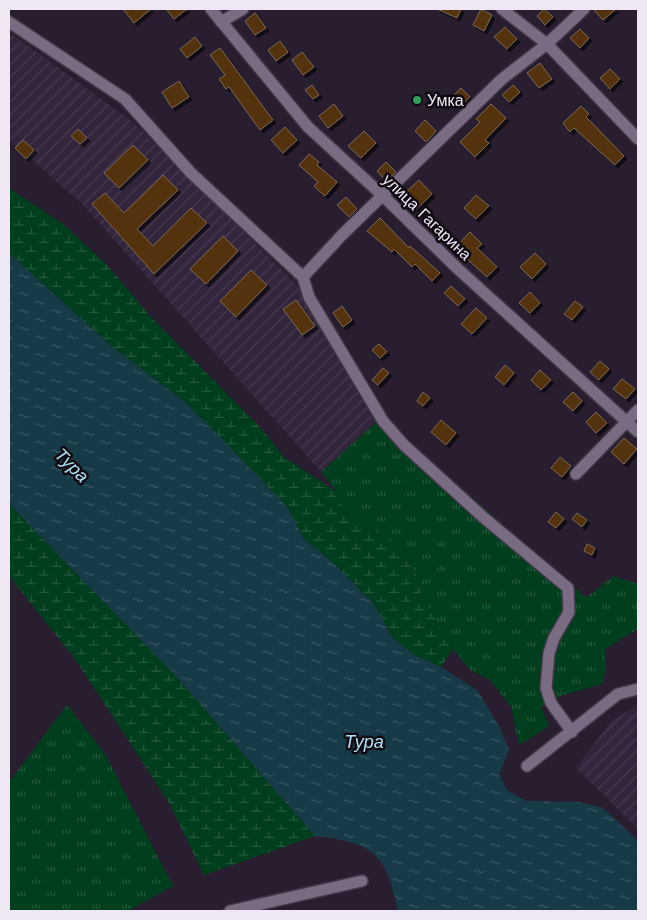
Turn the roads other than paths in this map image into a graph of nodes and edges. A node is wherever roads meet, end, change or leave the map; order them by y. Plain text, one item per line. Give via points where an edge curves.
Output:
1 (211, 9) edge
2 (243, 9) edge
3 (502, 9) edge
4 (584, 9) edge
5 (9, 22) edge
6 (221, 22) junction
7 (547, 44) junction
8 (638, 139) edge
9 (382, 195) junction
10 (303, 277) junction
11 (638, 410) edge
12 (628, 422) junction
13 (638, 432) edge
14 (576, 474) dead end
15 (638, 689) edge
16 (572, 732) junction
17 (527, 766) dead end
18 (362, 881) dead end
19 (230, 911) edge

1 - 6 street, улица Гагарина
2 - 6 street
3 - 7 street
4 - 7 street
5 - 10 street via 125,99 191,173
6 - 9 street, улица Гагарина via 308,127
7 - 8 street
7 - 9 street via 502,79
9 - 10 street
9 - 12 street, улица Гагарина via 458,269
10 - 16 street via 309,297 383,421 422,463 568,588 569,612 551,646 546,688 551,703
11 - 12 street
12 - 13 street, улица Гагарина
12 - 14 street
15 - 16 street via 618,694
16 - 17 street
18 - 19 street

